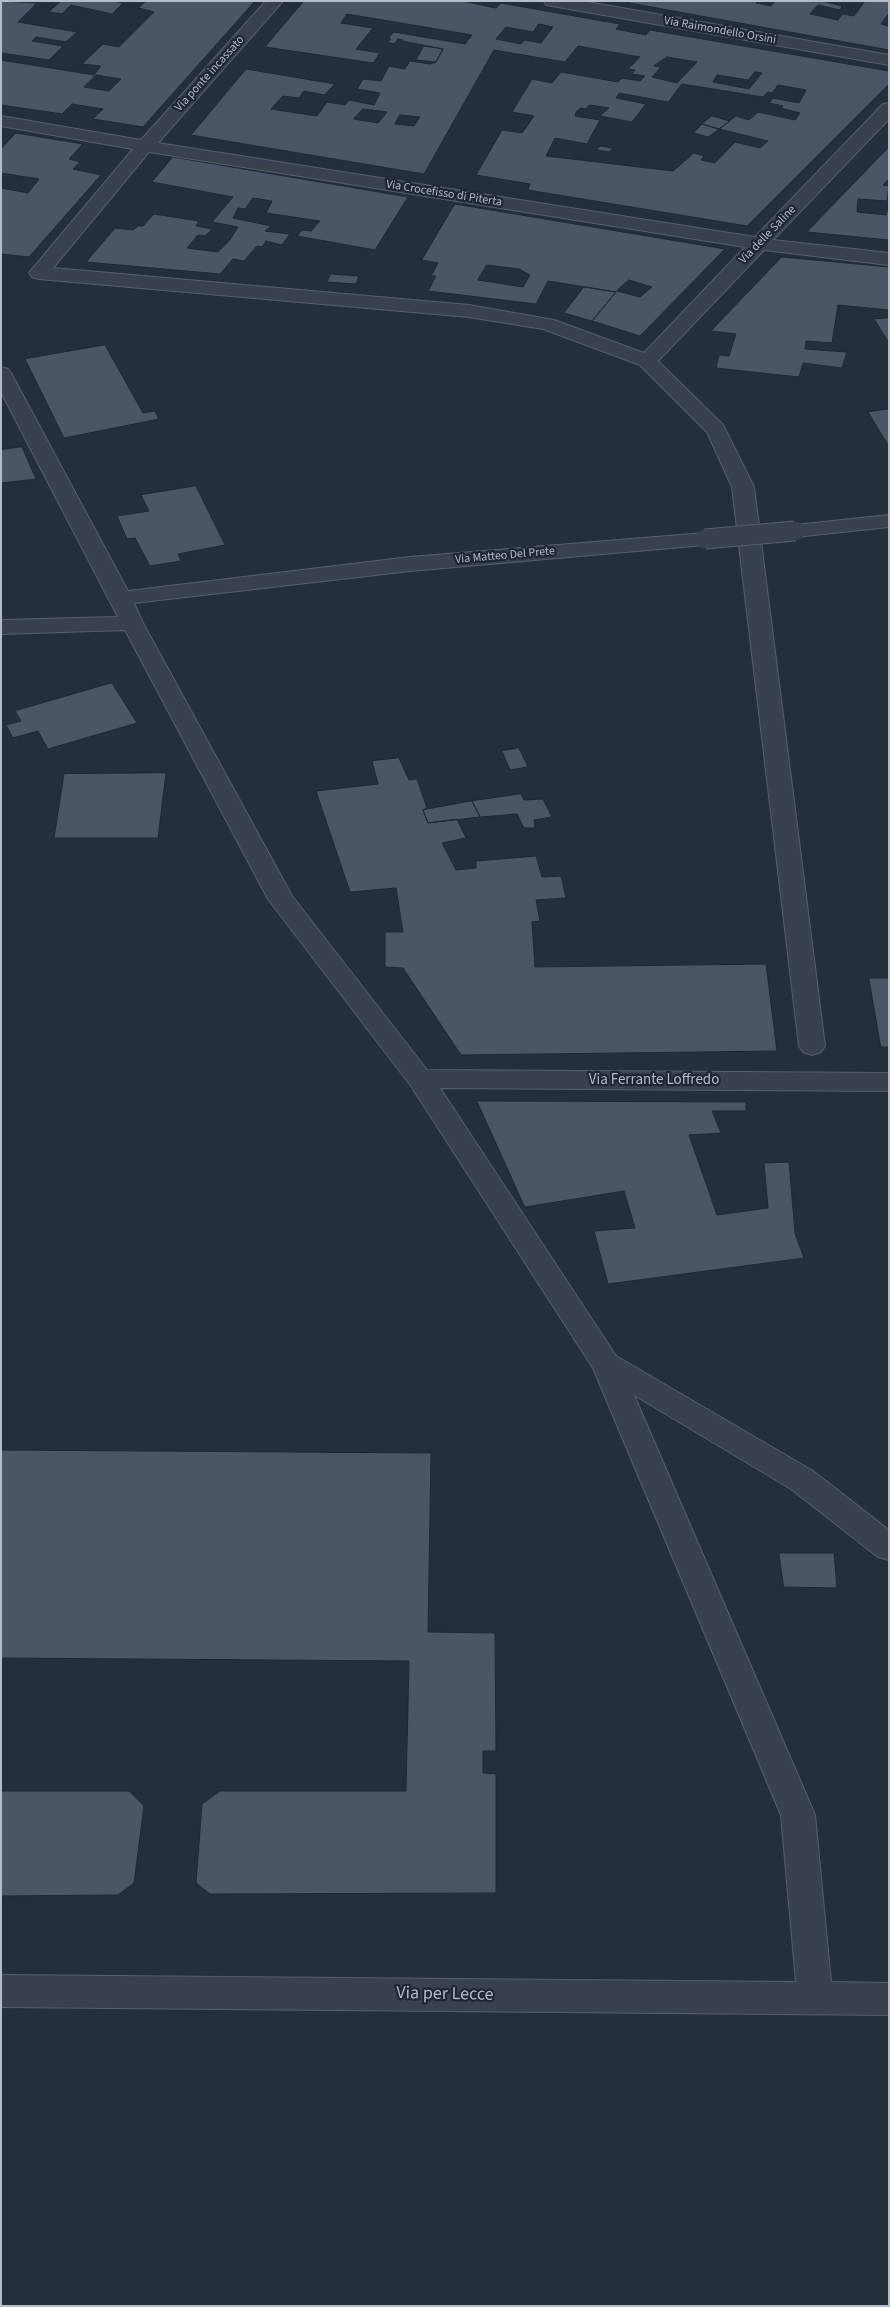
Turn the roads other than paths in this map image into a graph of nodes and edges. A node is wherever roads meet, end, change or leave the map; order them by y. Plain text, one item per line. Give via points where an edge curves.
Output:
1 (275, 1) edge
2 (552, 1) edge
3 (602, 5) edge
4 (889, 60) edge
5 (889, 108) edge
6 (1, 121) edge
7 (146, 146) junction
8 (760, 244) junction
9 (889, 259) edge
10 (647, 361) junction
11 (1, 373) edge
12 (889, 521) edge
13 (121, 598) junction
14 (132, 623) junction
15 (1, 627) edge
16 (812, 1046) dead end
17 (420, 1079) junction
18 (889, 1082) edge
19 (606, 1364) junction
20 (889, 1548) edge
21 (1, 1991) edge
22 (815, 1999) junction
23 (889, 1999) edge

1 - 7 street, Via ponte incassato
2 - 3 street, Via Raimondello Orsini
3 - 4 street, Via Raimondello Orsini
5 - 8 street, Via delle Saline
6 - 7 street, Via Crocefisso di Piterta
7 - 8 street, Via Crocefisso di Piterta
7 - 10 street, Via ponte incassato via 39,274 469,311 547,324
8 - 9 street, Via Crocefisso di Piterta
8 - 10 street, Via delle Saline
10 - 16 street via 716,429 743,487
11 - 13 street
12 - 13 street, Via Matteo Del Prete, bridge via 410,564
13 - 14 street
14 - 15 street
14 - 17 street via 281,899
17 - 18 street, Via Ferrante Loffredo
17 - 19 street
19 - 20 street via 802,1480
19 - 22 street via 798,1815
21 - 22 street, Via per Lecce
22 - 23 street, Via per Lecce

